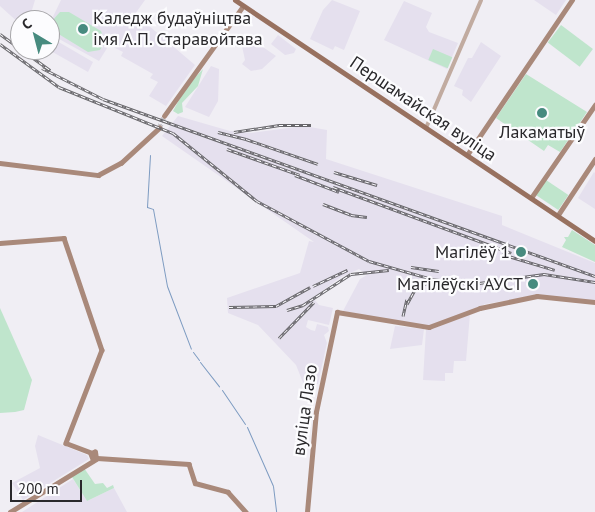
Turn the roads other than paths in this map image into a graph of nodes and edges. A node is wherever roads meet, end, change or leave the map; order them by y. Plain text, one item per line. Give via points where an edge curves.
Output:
1 (235, 0) edge
2 (481, 0) edge
3 (572, 0) edge
4 (244, 6) junction
5 (595, 105) edge
6 (165, 114) tunnel mouth
7 (159, 128) tunnel mouth
8 (426, 128) junction
9 (467, 155) junction
10 (595, 159) edge
11 (0, 162) edge
12 (531, 198) junction
13 (558, 215) junction
14 (595, 241) edge
15 (0, 243) edge
16 (595, 302) edge
17 (95, 458) junction
18 (10, 512) edge
19 (246, 512) edge
20 (307, 512) edge

1 - 4 main road, Першамайская вуліца
2 - 8 street
3 - 9 main road
4 - 6 main road
4 - 8 main road, Першамайская вуліца
5 - 12 main road
7 - 11 main road via 121,163 98,175
8 - 9 main road, Першамайская вуліца
9 - 12 main road, Першамайская вуліца
10 - 13 main road
12 - 13 main road, Першамайская вуліца
13 - 14 main road, Першамайская вуліца
15 - 17 main road via 64,238 102,354 66,443 92,453
16 - 20 main road, вуліца Лазо via 531,297 480,308 429,326 337,312 316,412
17 - 18 main road
17 - 19 main road via 189,464 195,483 228,492

